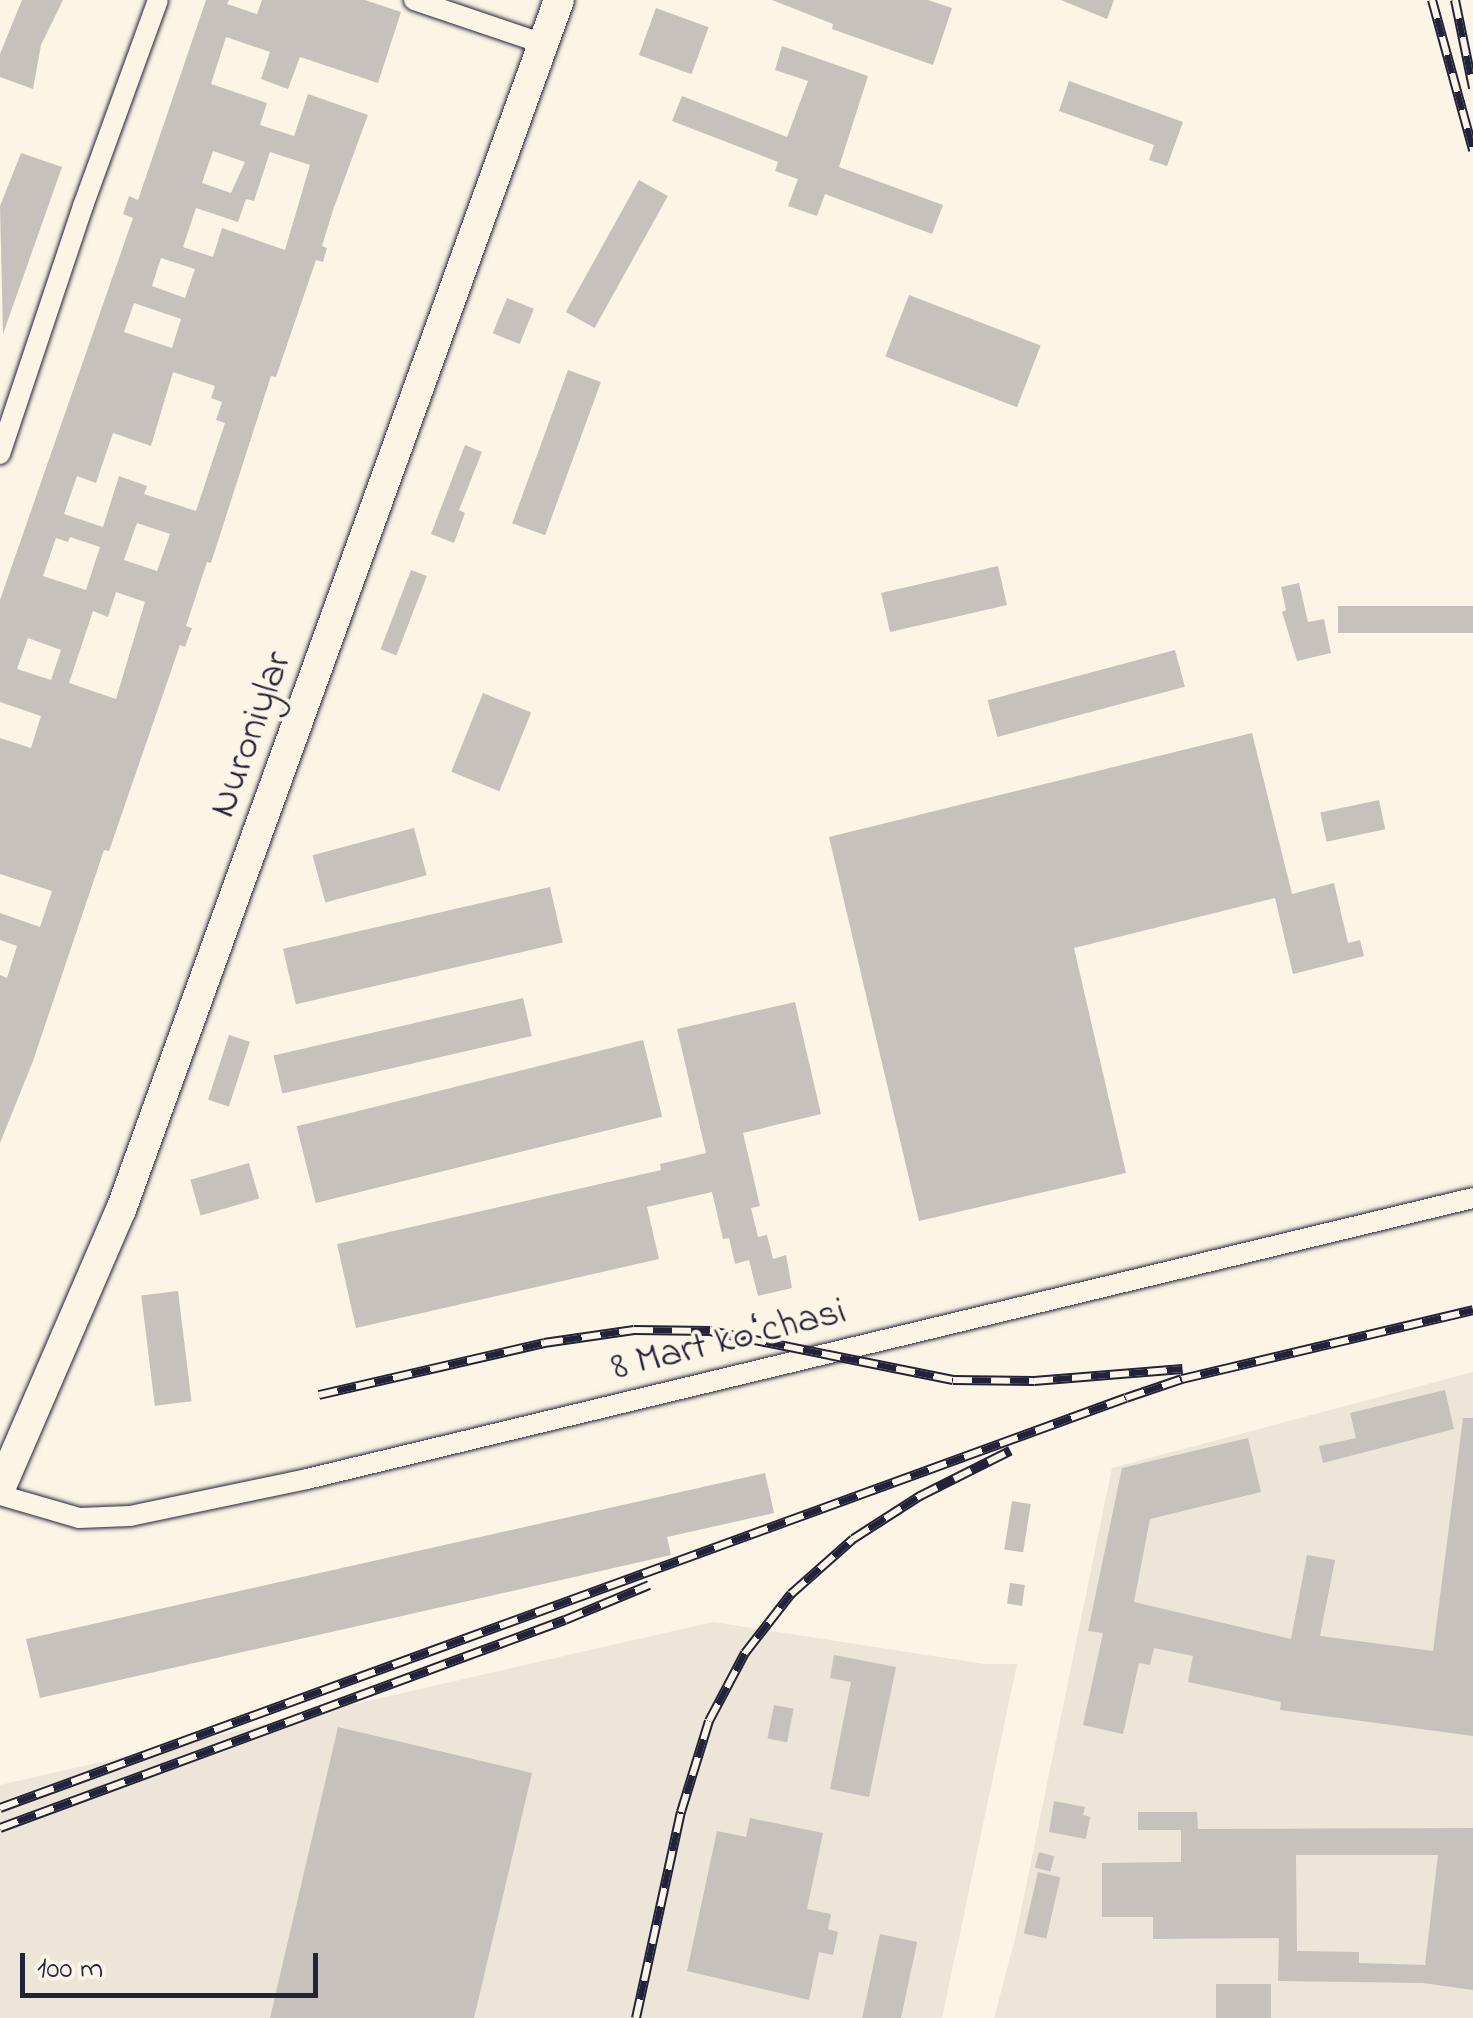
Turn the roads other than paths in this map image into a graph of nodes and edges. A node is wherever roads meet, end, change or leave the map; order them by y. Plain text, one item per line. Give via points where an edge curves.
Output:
1 (158, 0) edge
2 (414, 0) edge
3 (559, 0) edge
4 (544, 44) junction
5 (0, 454) edge
6 (1473, 1198) edge
7 (0, 1492) edge

1 - 5 street
2 - 4 street
3 - 4 main road, Nuroniylar
4 - 7 main road, Nuroniylar via 121,1210
6 - 7 street, 8 Mart koʻchasi via 130,1516 79,1518

